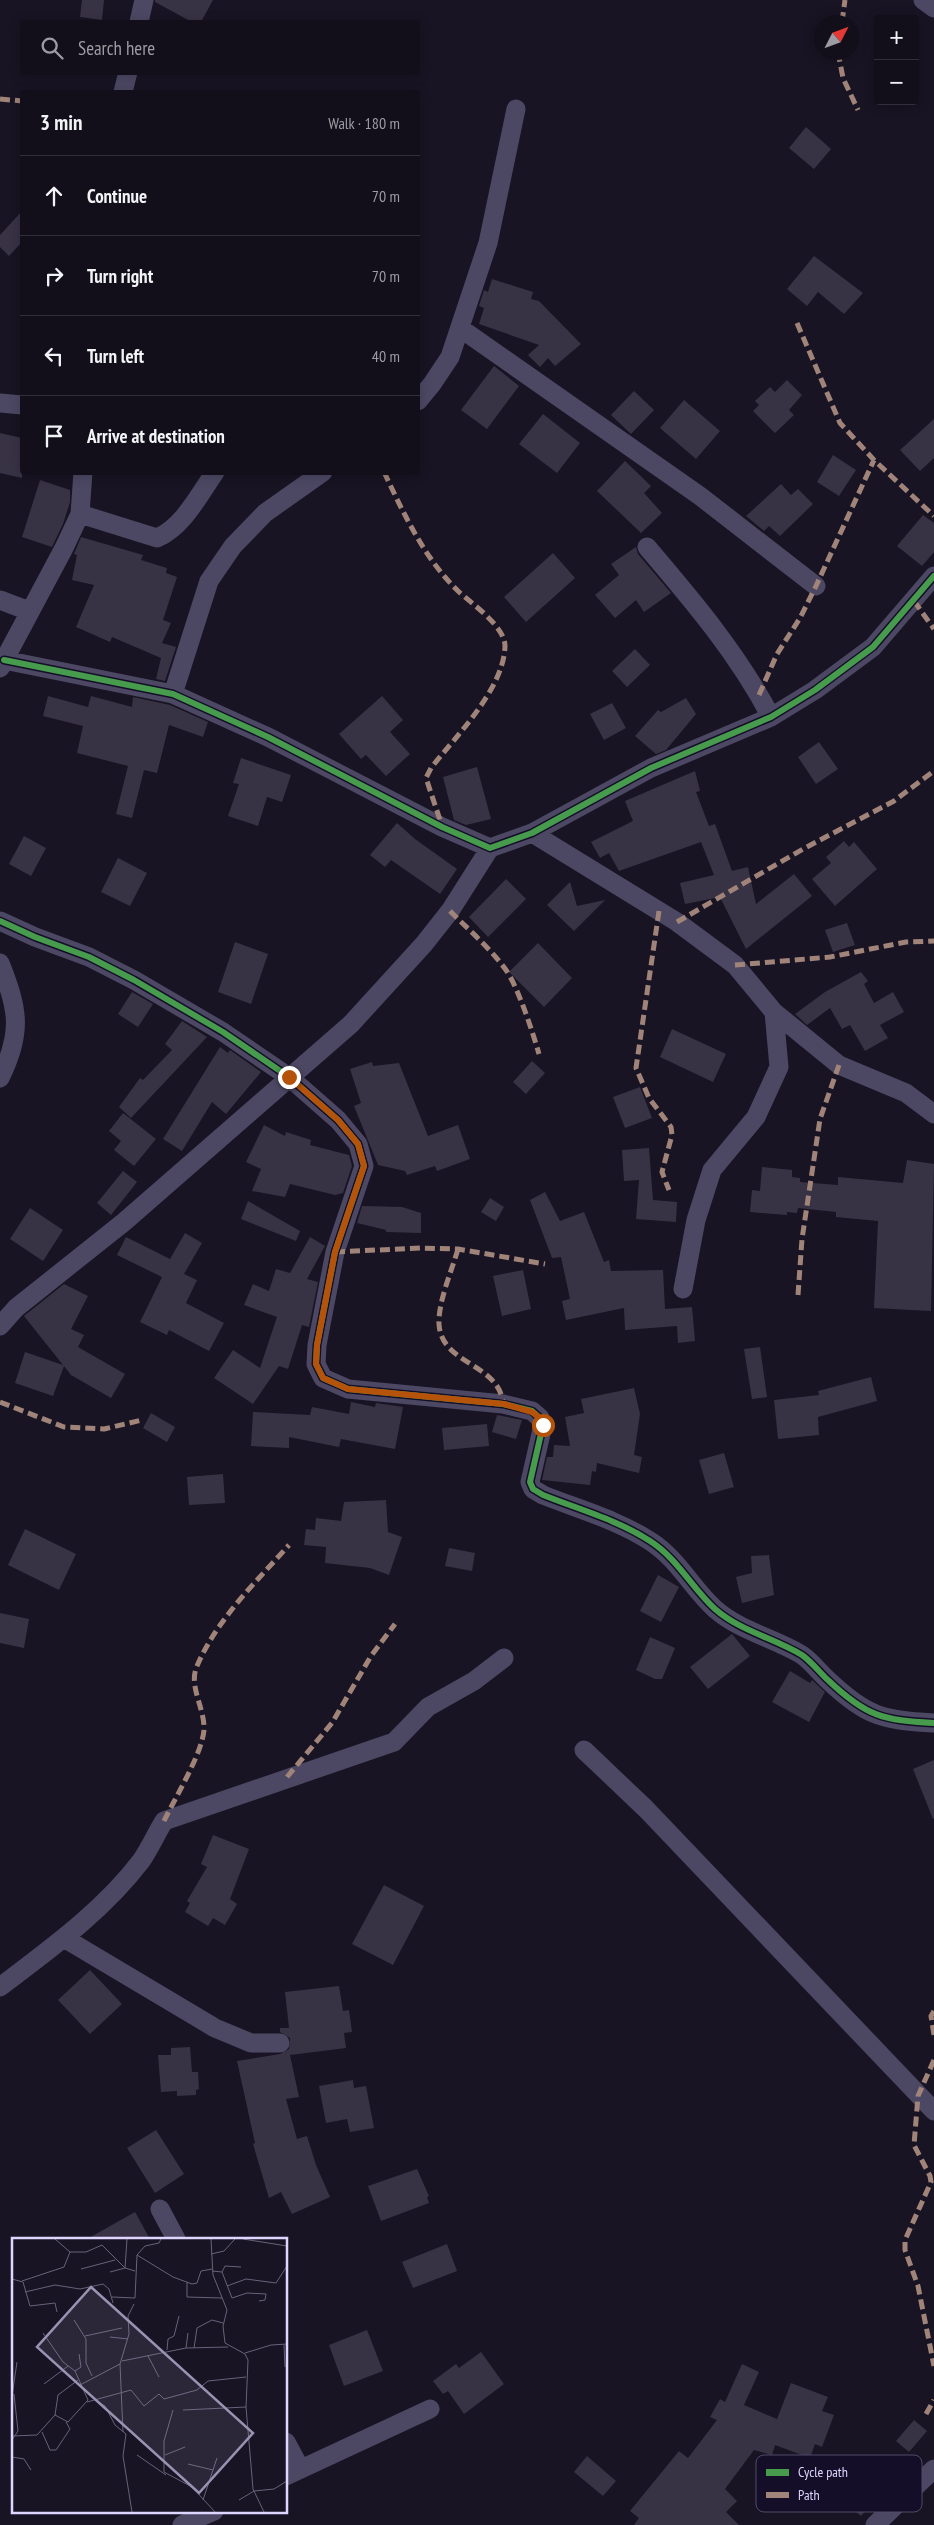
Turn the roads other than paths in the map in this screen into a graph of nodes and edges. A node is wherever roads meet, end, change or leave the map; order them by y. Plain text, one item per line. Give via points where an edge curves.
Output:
1 (144, 0) edge
2 (923, 0) edge
3 (934, 8) edge
4 (139, 20) edge
5 (127, 75) edge
6 (124, 90) edge
7 (516, 109) dead end
8 (460, 328) junction
9 (420, 399) edge
10 (0, 404) edge
11 (20, 405) edge
12 (83, 475) edge
13 (214, 475) edge
14 (319, 475) edge
15 (80, 514) junction
16 (647, 547) dead end
17 (934, 576) edge
18 (816, 586) dead end
19 (0, 600) edge
20 (29, 611) junction
21 (2, 664) edge
22 (173, 694) junction
23 (771, 717) junction
24 (532, 834) junction
25 (490, 848) junction
26 (0, 921) edge
27 (0, 963) edge
28 (774, 1012) junction
29 (289, 1077) junction
30 (0, 1078) edge
31 (934, 1114) edge
32 (682, 1289) dead end
33 (0, 1326) edge
34 (504, 1658) dead end
35 (934, 1723) edge
36 (584, 1750) dead end
37 (64, 1938) junction
38 (0, 1987) edge
39 (280, 2043) dead end
40 (934, 2111) edge
41 (160, 2209) dead end
42 (175, 2238) edge
43 (430, 2409) dead end
44 (288, 2451) edge
45 (934, 2469) edge
46 (293, 2472) edge
47 (922, 2480) edge
48 (212, 2512) edge
49 (889, 2512) edge
50 (182, 2525) edge
51 (875, 2525) edge

1 - 4 street
2 - 3 street
5 - 6 street
7 - 8 street via 488,243
8 - 9 street via 450,357
8 - 18 street via 700,496
10 - 11 street
12 - 15 street
13 - 15 street via 178,523 157,538
14 - 22 street via 265,513 233,546 209,581
15 - 20 street
16 - 23 street via 700,609
17 - 23 street via 873,647 815,690
19 - 20 street
20 - 21 street
21 - 22 street
22 - 25 street via 268,737 442,827
23 - 24 street via 651,768
24 - 25 street
24 - 28 street via 677,922 735,965
25 - 29 street via 424,944 351,1024
26 - 29 street via 90,957 134,980 223,1032
27 - 30 street via 16,1008 16,1038
28 - 31 street via 839,1065 906,1093
28 - 32 street via 779,1066 756,1117 712,1170 696,1220
29 - 33 street via 146,1203 16,1308
29 - 35 street via 338,1120 358,1144 364,1166 335,1252 317,1345 316,1364 323,1378 348,1389 504,1404 532,1412 543,1425 530,1482 533,1489 626,1528 651,1542 672,1560 717,1610 738,1625 804,1656 852,1703 894,1720
34 - 37 street via 474,1681 428,1707 394,1742 164,1821 142,1859 121,1885
36 - 40 street via 646,1809
37 - 38 street
37 - 39 street via 215,2028 251,2043
41 - 42 street
43 - 46 street
44 - 46 street
45 - 47 street
48 - 50 street
49 - 51 street

